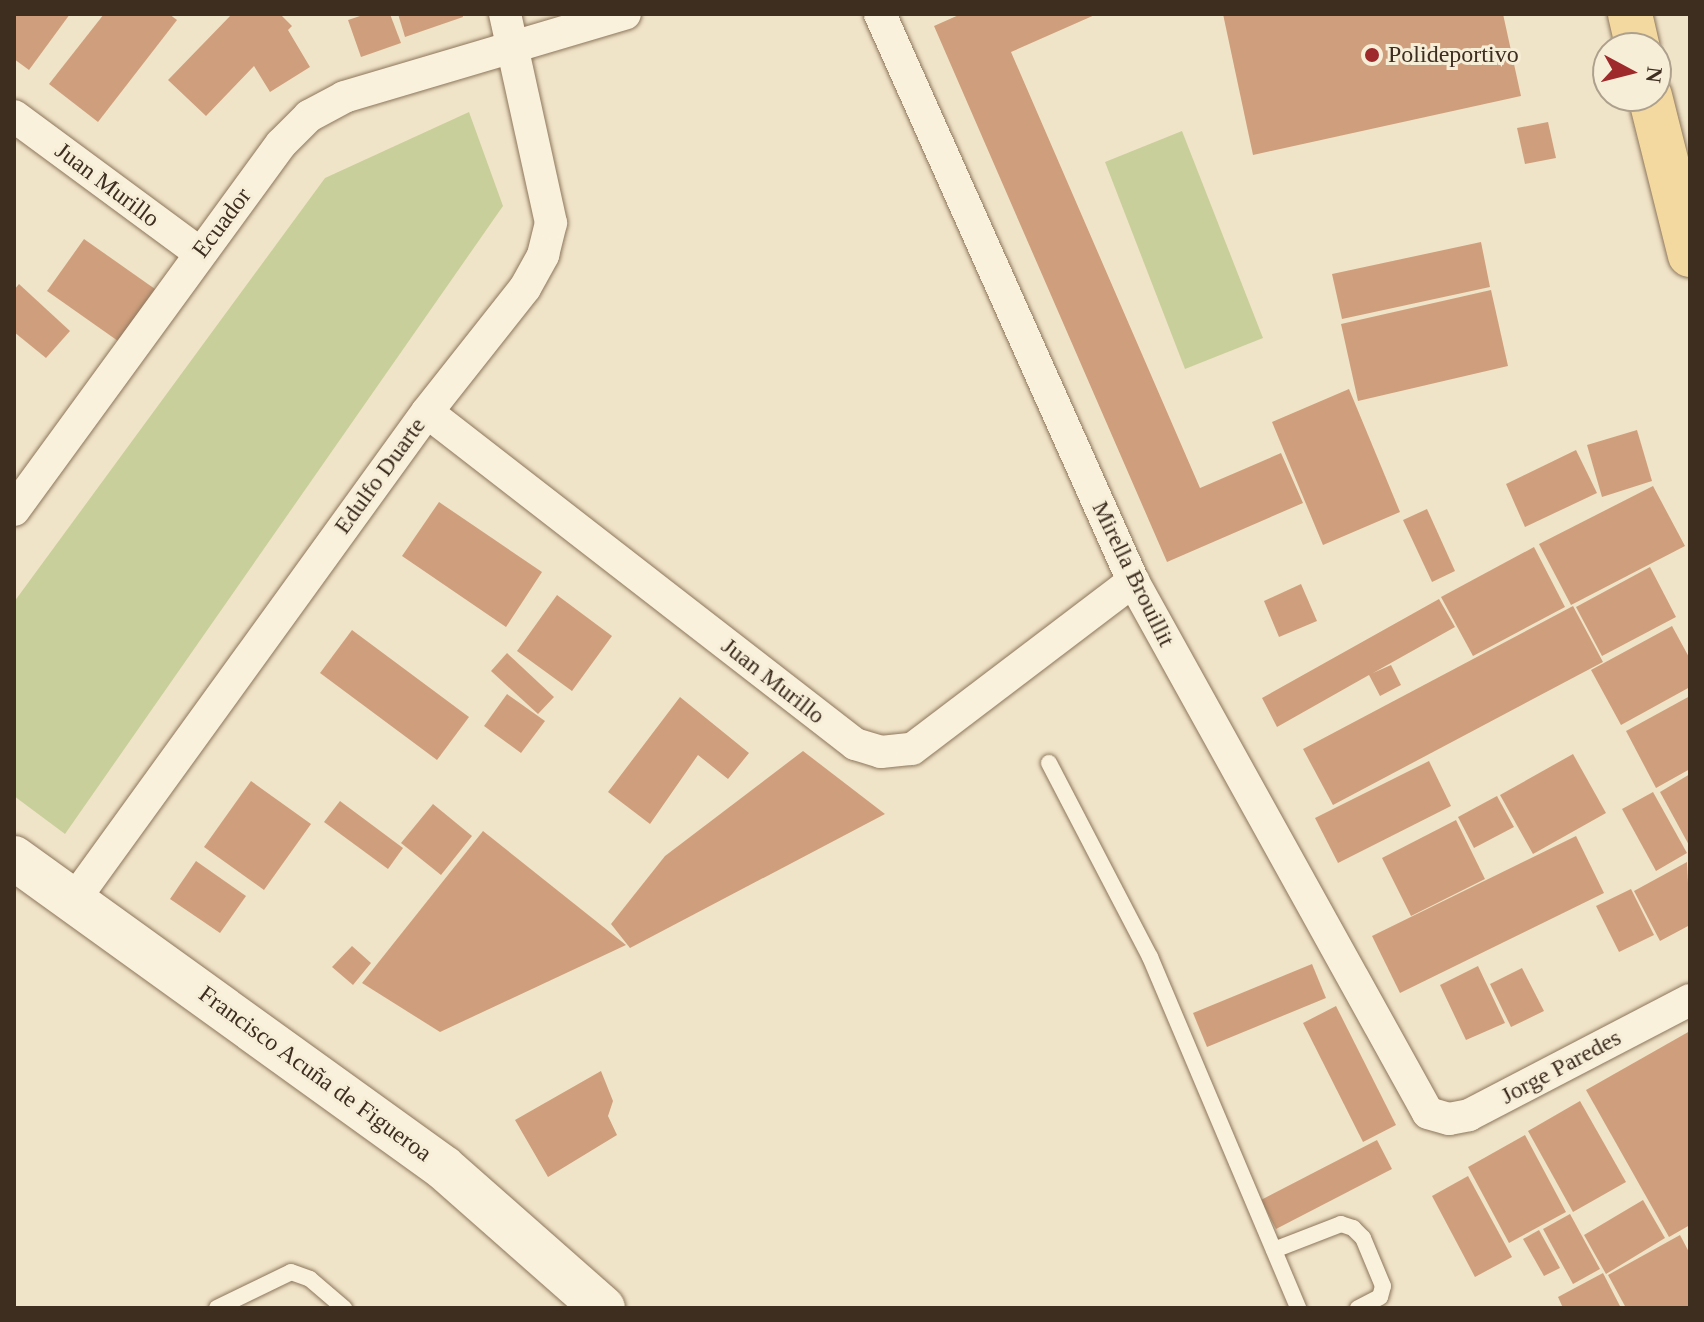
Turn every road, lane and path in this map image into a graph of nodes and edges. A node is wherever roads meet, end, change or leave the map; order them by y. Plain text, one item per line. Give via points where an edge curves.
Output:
1 (505, 14) edge
2 (625, 14) edge
3 (880, 14) edge
4 (513, 45) junction
5 (1654, 112) edge
6 (14, 116) edge
7 (200, 253) junction
8 (1690, 255) edge
9 (427, 412) junction
10 (14, 510) edge
11 (1133, 581) junction
12 (1049, 763) dead end
13 (14, 858) edge
14 (74, 900) junction
15 (1690, 1000) edge
16 (1428, 1113) joint
17 (1274, 1250) junction
18 (217, 1308) edge
19 (344, 1308) edge
20 (603, 1308) edge
21 (1298, 1308) edge
22 (1358, 1308) edge

1 - 4 street, Edulfo Duarte
2 - 4 street, Ecuador
3 - 11 street, Mirella Brouillit
4 - 7 street, Ecuador via 344,97 309,116 281,144
4 - 9 street, Edulfo Duarte via 551,223 543,255 525,288
5 - 8 main road
6 - 7 street, Juan Murillo
7 - 10 street, Ecuador
9 - 11 street, Juan Murillo via 855,744 881,752 912,749
9 - 14 street, Edulfo Duarte
11 - 16 street, Mirella Brouillit
12 - 17 lane via 1150,957
13 - 14 street, Francisco Acuña de Figueroa
14 - 20 street, Francisco Acuña de Figueroa via 444,1168
15 - 16 street, Jorge Paredes via 1469,1115 1449,1119
17 - 21 lane
17 - 22 lane via 1341,1224 1353,1228 1363,1238 1383,1286 1380,1297
18 - 19 lane via 291,1272 310,1279

